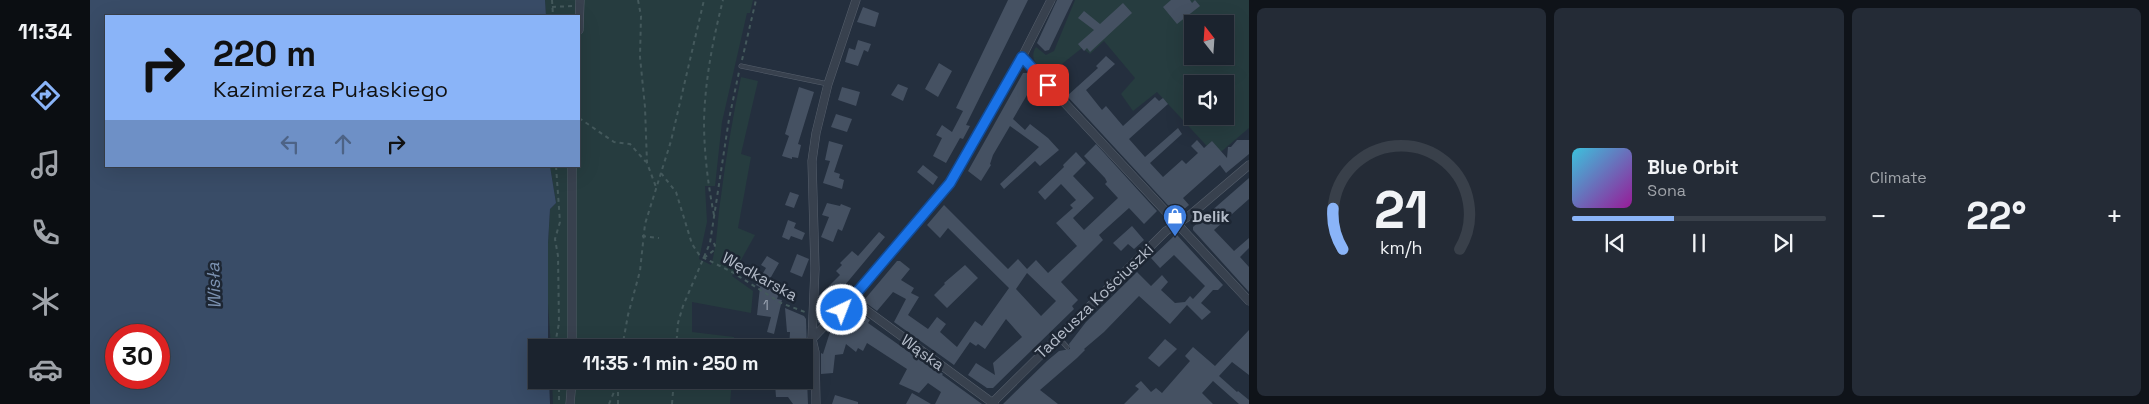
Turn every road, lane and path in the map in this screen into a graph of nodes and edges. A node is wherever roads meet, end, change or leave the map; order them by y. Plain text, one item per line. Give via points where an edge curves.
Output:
1 (552, 0) edge
2 (638, 0) edge
3 (704, 0) edge
4 (723, 0) edge
5 (756, 0) edge
6 (856, 0) edge
7 (1051, 0) edge
8 (580, 3) edge
9 (552, 7) junction
10 (553, 15) edge
11 (1022, 57) junction
12 (741, 66) junction
13 (828, 84) junction
14 (580, 119) edge
15 (647, 164) junction
16 (1249, 165) edge
17 (556, 167) edge
18 (572, 167) edge
19 (661, 172) junction
20 (656, 188) junction
21 (714, 218) junction
22 (1177, 224) junction
23 (642, 236) junction
24 (659, 238) dead end
25 (711, 240) junction
26 (704, 258) junction
27 (852, 299) junction
28 (1249, 301) edge
29 (805, 312) dead end
30 (1058, 337) junction
31 (556, 339) edge
32 (572, 339) edge
33 (624, 339) edge
34 (677, 339) edge
35 (810, 339) edge
36 (811, 339) edge
37 (813, 347) edge
38 (1066, 347) dead end
39 (558, 389) edge
40 (571, 389) edge
41 (616, 389) edge
42 (619, 389) edge
43 (673, 389) edge
44 (559, 404) edge
45 (570, 404) edge
46 (610, 404) edge
47 (618, 404) edge
48 (672, 404) edge
49 (816, 404) edge
50 (992, 404) edge

1 - 9 path
2 - 15 path
3 - 19 path
4 - 21 path via 710,64 704,121
5 - 12 path
6 - 13 street
7 - 11 street
8 - 9 path
9 - 10 path
11 - 22 street
11 - 27 street via 950,183
12 - 13 lane
12 - 21 path via 729,119
13 - 35 street via 812,161 815,269
14 - 15 path via 614,142 630,144
15 - 20 path
16 - 22 street, Tadeusza Kościuszki
17 - 31 path via 560,222 555,239 560,323
18 - 32 street
19 - 20 path
19 - 26 path via 676,192 692,244
20 - 23 path
21 - 25 path
22 - 28 street
22 - 30 street, Tadeusza Kościuszki
23 - 24 path
23 - 33 path via 640,271
25 - 26 path
25 - 26 path via 715,245 713,251
26 - 29 path, Wędkarska via 782,303
26 - 34 path via 682,306
27 - 36 street
27 - 50 street, Wąska
30 - 38 lane
30 - 50 street, Tadeusza Kościuszki
37 - 49 street
39 - 44 path
40 - 45 street
41 - 46 path
42 - 47 path
43 - 48 path

